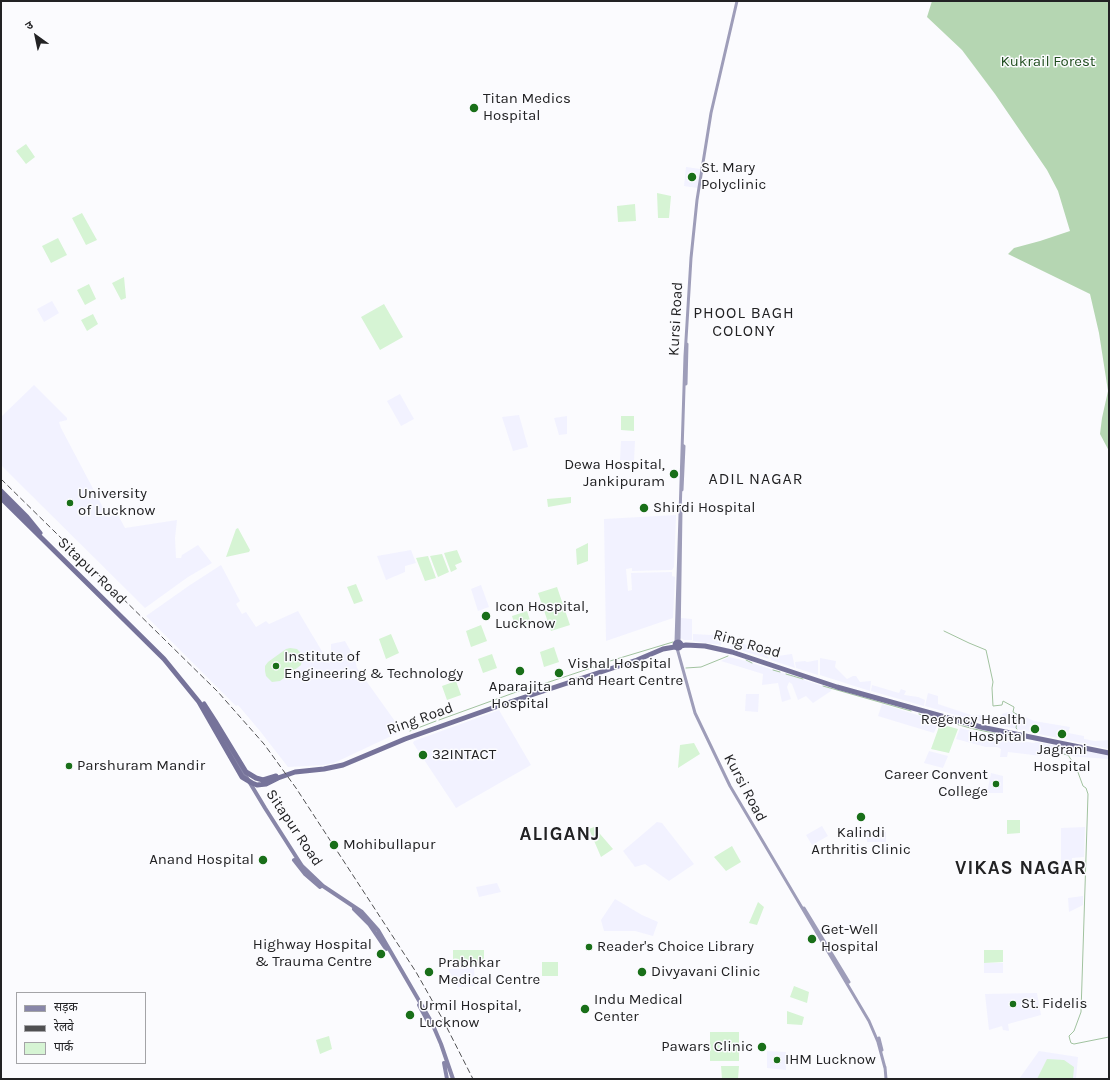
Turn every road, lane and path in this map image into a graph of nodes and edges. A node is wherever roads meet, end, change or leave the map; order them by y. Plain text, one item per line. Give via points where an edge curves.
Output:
1 (738, 1) edge
2 (1, 491) edge
3 (1, 495) edge
4 (1, 498) edge
5 (1, 502) edge
6 (31, 527) junction
7 (40, 533) junction
8 (172, 666) junction
9 (819, 681) junction
10 (526, 695) junction
11 (203, 708) junction
12 (231, 748) junction
13 (1109, 752) edge
14 (312, 769) junction
15 (450, 1079) edge
16 (886, 1079) edge

1 - 16 main road, Kursi Road via 707,139 689,296 678,645 695,713 730,786 869,1017 881,1043
2 - 7 highway
3 - 6 highway
4 - 6 highway
5 - 6 highway via 29,529
6 - 7 highway
6 - 8 highway, Sitapur Road
7 - 8 highway, Sitapur Road via 167,658
8 - 11 highway, Sitapur Road
8 - 12 highway via 209,711
9 - 10 highway, Ring Road via 730,649 686,643 664,646
9 - 13 highway, Ring Road via 981,724
9 - 13 highway, Ring Road via 981,727
10 - 14 highway, Ring Road via 398,739 338,764
10 - 14 highway, Ring Road via 343,765
11 - 12 main road, Sitapur Road
11 - 14 highway via 242,777 252,784 266,784 290,773
12 - 14 highway via 246,772 263,780 285,771
12 - 15 main road, Sitapur Road via 268,818 300,869 317,884 356,910 375,931 432,1028

